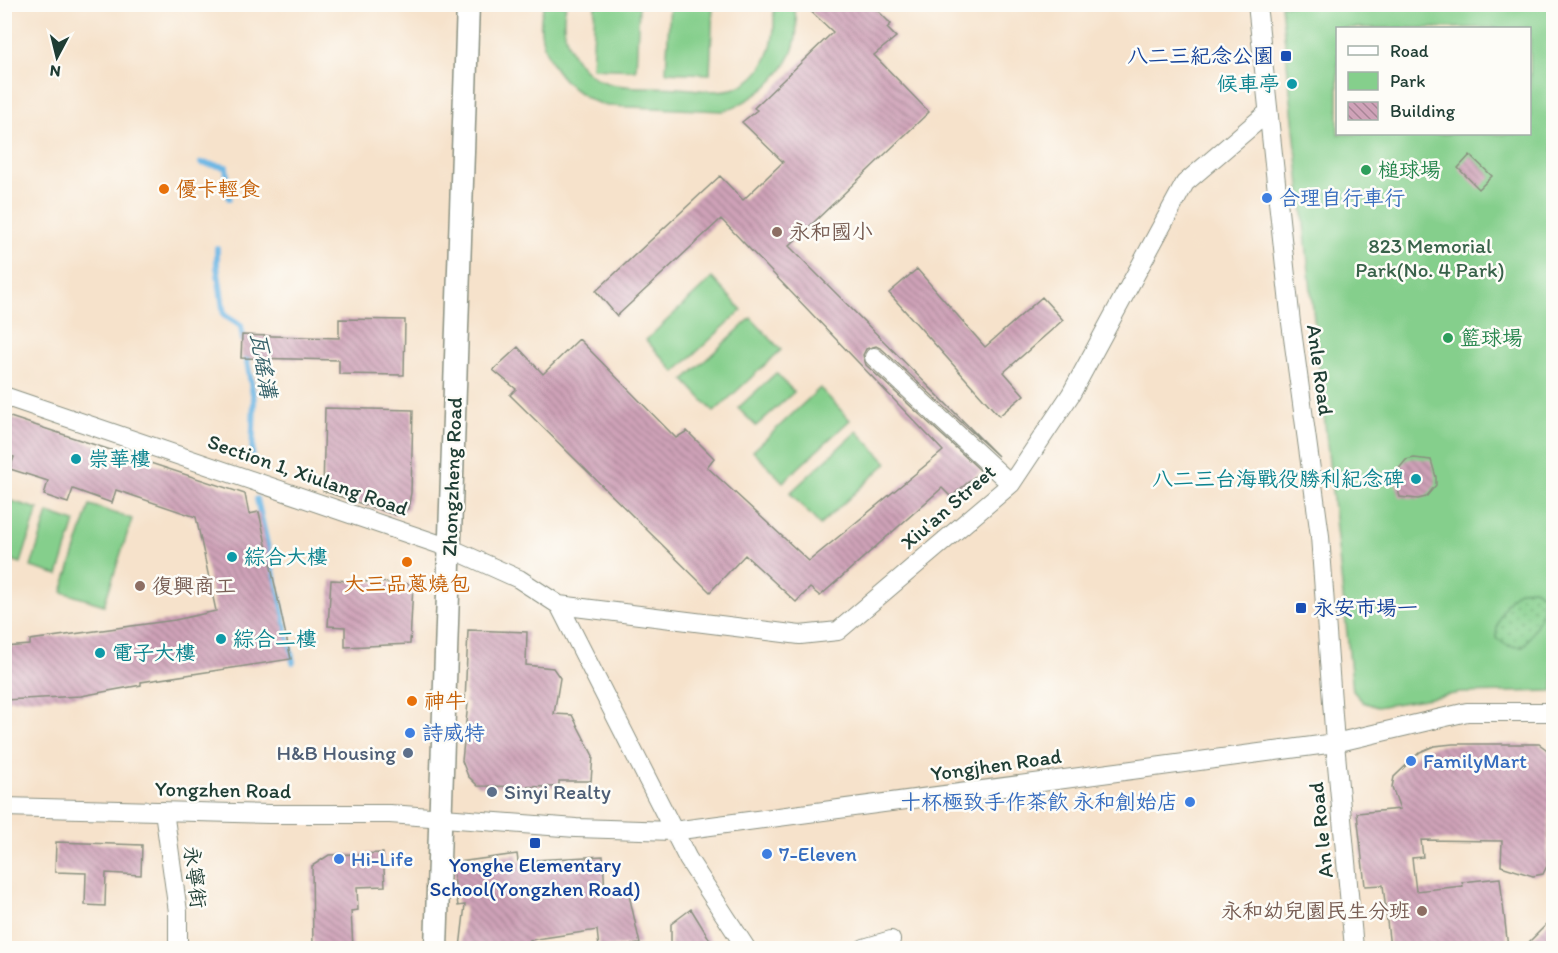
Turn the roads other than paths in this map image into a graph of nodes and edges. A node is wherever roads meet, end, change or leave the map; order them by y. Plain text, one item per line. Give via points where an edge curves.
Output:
1 (468, 4) edge
2 (1257, 4) edge
3 (1267, 113) junction
4 (874, 357) dead end
5 (4, 396) edge
6 (1011, 484) junction
7 (450, 548) junction
8 (559, 605) junction
9 (1554, 711) edge
10 (1335, 742) junction
11 (4, 807) edge
12 (164, 811) junction
13 (441, 818) junction
14 (673, 831) junction
15 (891, 940) dead end
16 (178, 948) edge
17 (436, 948) edge
18 (746, 948) edge
19 (864, 948) edge
20 (1354, 948) edge

1 - 7 street, Zhongzheng Road
2 - 3 street, Anle Road
3 - 6 street, Xiu'an Street via 1185,183 1071,394
3 - 10 street, Anle Road via 1320,536
4 - 6 street
5 - 7 street, Section 1, Xiulang Road
6 - 8 street, Xiu'an Street via 838,631 800,635
7 - 8 street, Section 1, Xiulang Road via 519,579
7 - 13 street, Zhongzheng Road
8 - 14 street
9 - 10 street, Yongjhen Road via 1467,712
10 - 14 street, Yongjhen Road
10 - 20 street, An le Road
11 - 12 street, Yongzhen Road
12 - 13 street, Yongzhen Road
12 - 16 street, 永寧街 via 178,912
13 - 14 street, Yongjhen Road
13 - 17 street, Zhongzheng Road
14 - 18 street
15 - 19 street

